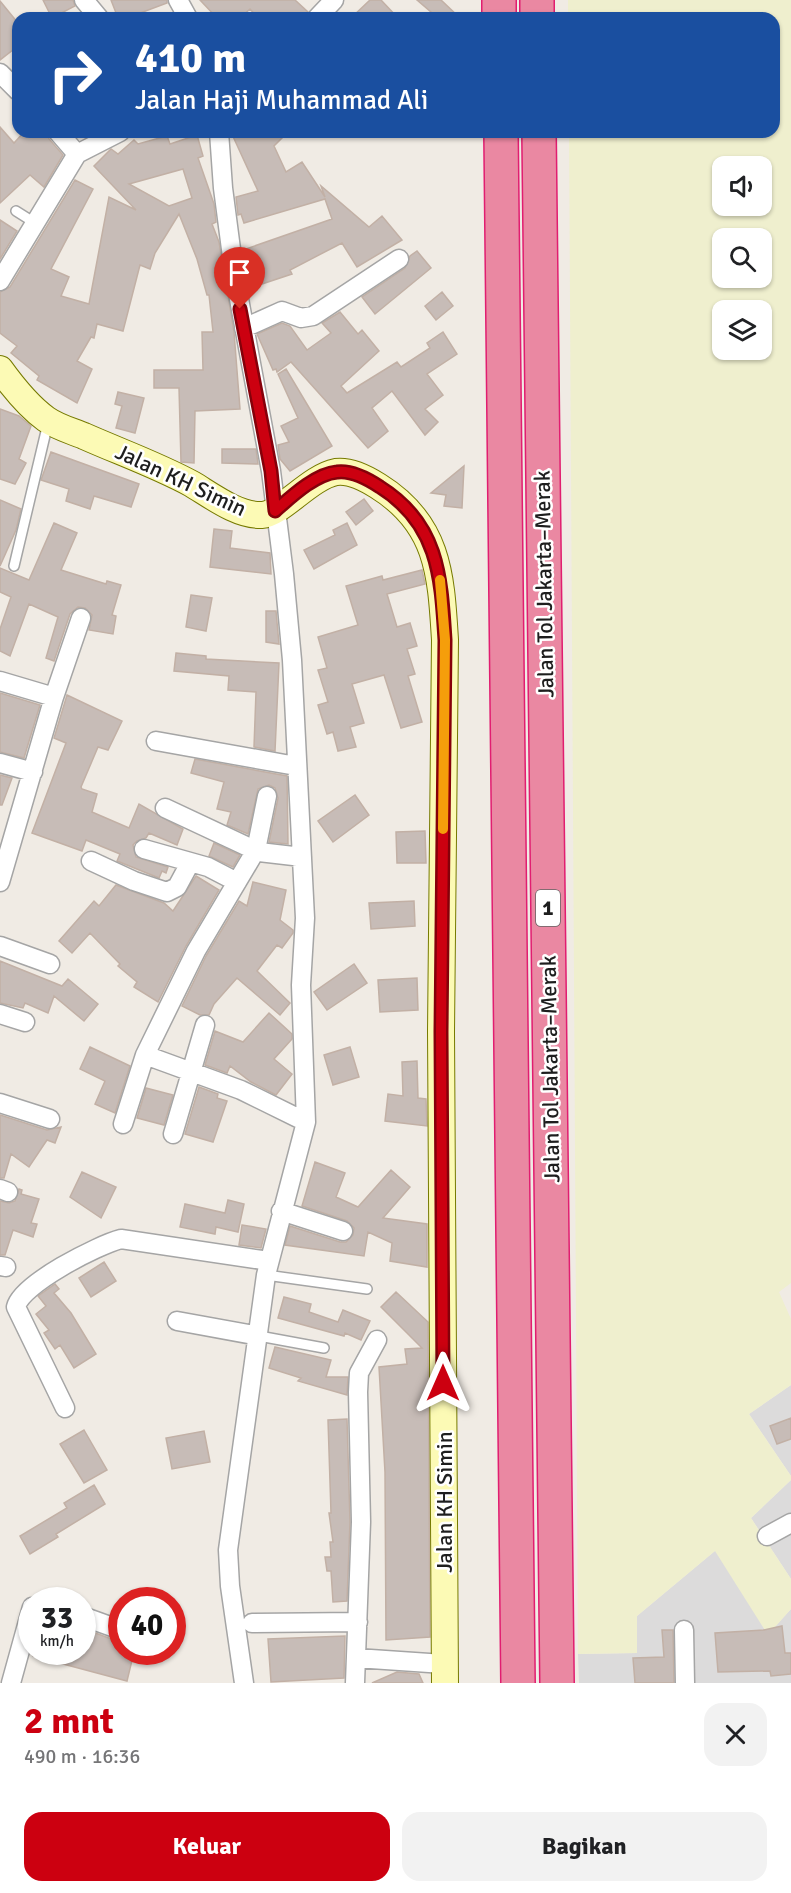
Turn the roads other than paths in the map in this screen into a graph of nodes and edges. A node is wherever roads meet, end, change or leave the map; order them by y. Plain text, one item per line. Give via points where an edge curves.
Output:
1 (84, 0) edge
2 (94, 12) edge
3 (0, 73) edge
4 (12, 85) edge
5 (63, 138) edge
6 (108, 138) edge
7 (219, 138) edge
8 (501, 138) edge
9 (539, 138) edge
10 (77, 154) junction
11 (16, 211) dead end
12 (34, 222) junction
13 (399, 259) dead end
14 (0, 280) edge
15 (244, 328) junction
16 (0, 369) edge
17 (48, 421) junction
18 (275, 511) junction
19 (14, 566) dead end
20 (81, 618) dead end
21 (0, 681) edge
22 (54, 697) junction
23 (156, 741) dead end
24 (0, 763) edge
25 (296, 766) junction
26 (33, 772) junction
27 (267, 796) dead end
28 (165, 808) dead end
29 (144, 849) dead end
30 (256, 850) junction
31 (302, 858) junction
32 (91, 861) dead end
33 (190, 863) junction
34 (0, 882) edge
35 (237, 882) junction
36 (0, 946) edge
37 (50, 964) dead end
38 (0, 1014) edge
39 (25, 1022) dead end
40 (205, 1025) dead end
41 (145, 1055) junction
42 (189, 1072) junction
43 (0, 1103) edge
44 (50, 1119) dead end
45 (306, 1122) junction
46 (123, 1124) dead end
47 (173, 1134) dead end
48 (281, 1211) junction
49 (343, 1231) dead end
50 (267, 1268) junction
51 (367, 1289) dead end
52 (177, 1321) dead end
53 (259, 1336) junction
54 (377, 1340) dead end
55 (324, 1348) dead end
56 (65, 1408) dead end
57 (791, 1523) edge
58 (767, 1536) dead end
59 (358, 1622) junction
60 (252, 1623) dead end
61 (684, 1630) dead end
62 (356, 1658) junction
63 (18, 1663) edge
64 (445, 1673) edge
65 (13, 1683) edge
66 (244, 1683) edge
67 (355, 1683) edge
68 (518, 1683) edge
69 (557, 1683) edge
70 (685, 1683) edge

1 - 2 street
3 - 4 street
5 - 10 street
6 - 10 street
7 - 15 street
8 - 68 highway, Jalan Tol Jakarta–Merak / 1
9 - 69 highway, Jalan Tol Jakarta–Merak / 1
10 - 12 street
11 - 12 lane
12 - 14 street
13 - 15 street via 314,316 301,318 282,310
15 - 18 street
16 - 17 street, Jalan KH Simin
17 - 18 street, Jalan KH Simin via 151,464 243,512 263,515
17 - 19 lane
18 - 25 street via 292,660
18 - 64 street, Jalan KH Simin via 314,482 337,472 363,476 391,494 418,519 429,541 442,591
20 - 22 street
21 - 22 street
22 - 26 street
23 - 25 street
24 - 26 street
25 - 31 street
26 - 34 street
27 - 30 street
28 - 30 street
29 - 33 street
30 - 31 street
30 - 35 street
31 - 45 street
32 - 33 street via 167,892 177,887
33 - 35 street via 208,867
35 - 41 street via 196,951
36 - 37 street
38 - 39 street
40 - 42 street
41 - 42 street
41 - 46 street
42 - 45 street via 241,1090
42 - 47 street
43 - 44 street
45 - 48 street
48 - 49 street
48 - 50 street
50 - 51 lane
50 - 53 street
50 - 56 street via 121,1239 100,1245 38,1283 19,1299 16,1307
52 - 53 street
53 - 55 lane
53 - 66 street via 228,1550
54 - 59 street via 359,1373
57 - 58 street
59 - 60 street
59 - 62 street
61 - 70 street
62 - 64 street
62 - 67 street
63 - 65 street

